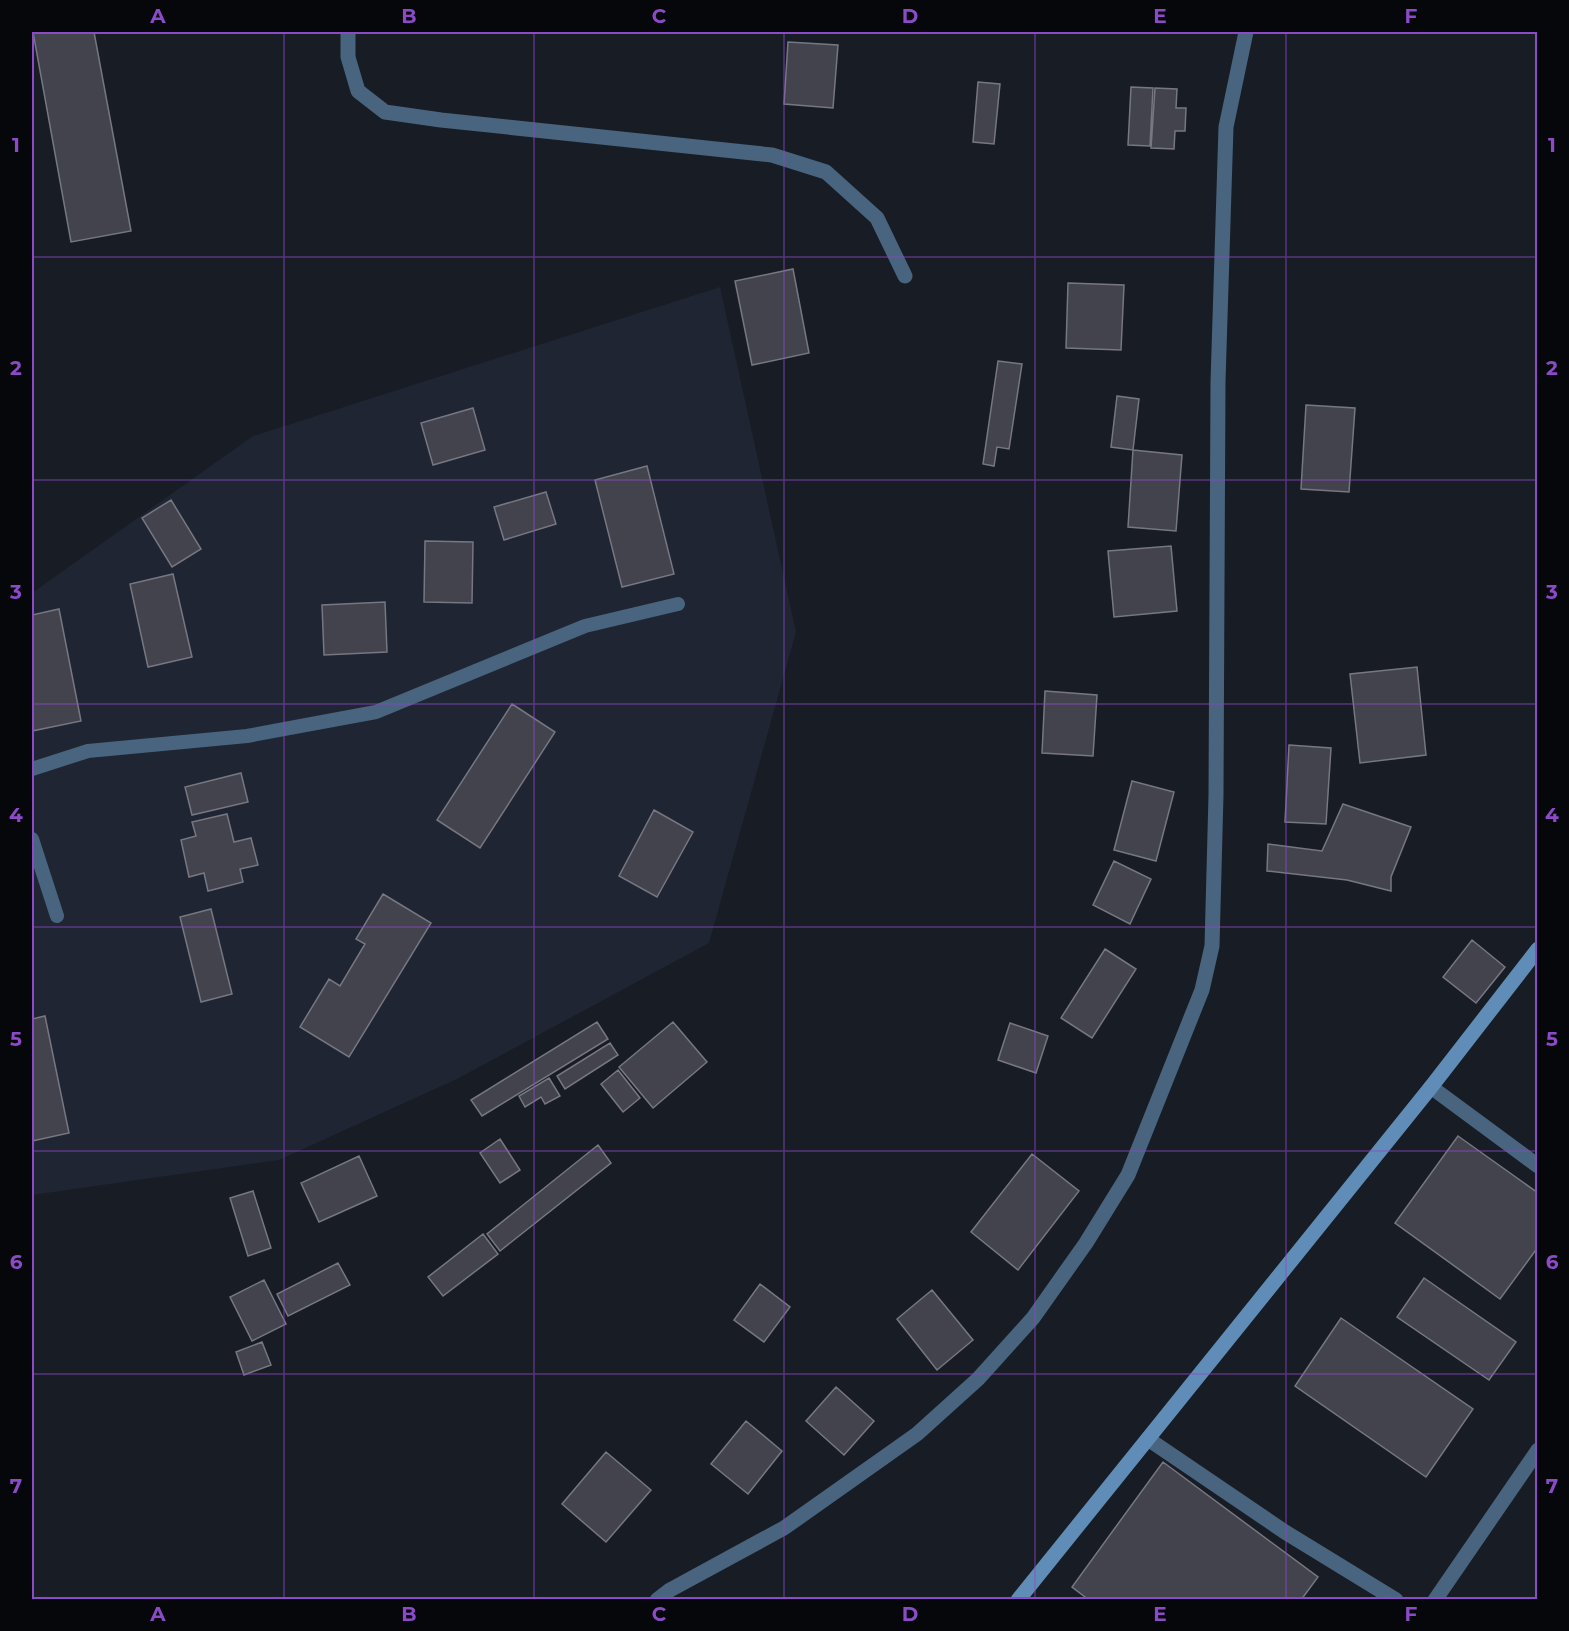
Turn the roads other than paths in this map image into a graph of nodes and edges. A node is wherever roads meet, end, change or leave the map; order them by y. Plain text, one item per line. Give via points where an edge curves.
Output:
1 (348, 32) edge
2 (1246, 32) edge
3 (905, 276) dead end
4 (678, 603) dead end
5 (32, 769) edge
6 (32, 839) edge
7 (57, 916) dead end
8 (1538, 949) edge
9 (1431, 1087) junction
10 (1538, 1166) edge
11 (1148, 1439) junction
12 (1538, 1450) edge
13 (657, 1599) edge
14 (1018, 1599) edge
15 (1396, 1599) edge
16 (1435, 1599) edge

1 - 3 street via 348,57 358,91 385,112 772,155 826,172 877,218
2 - 13 street via 1226,127 1218,370 1212,946 1202,990 1128,1175 1033,1318 978,1378 917,1434 784,1528
4 - 5 lane via 585,626 376,712 247,736 87,751
6 - 7 lane
8 - 9 street
9 - 10 street
9 - 11 street
11 - 14 street
11 - 15 street via 1285,1532
12 - 16 street

